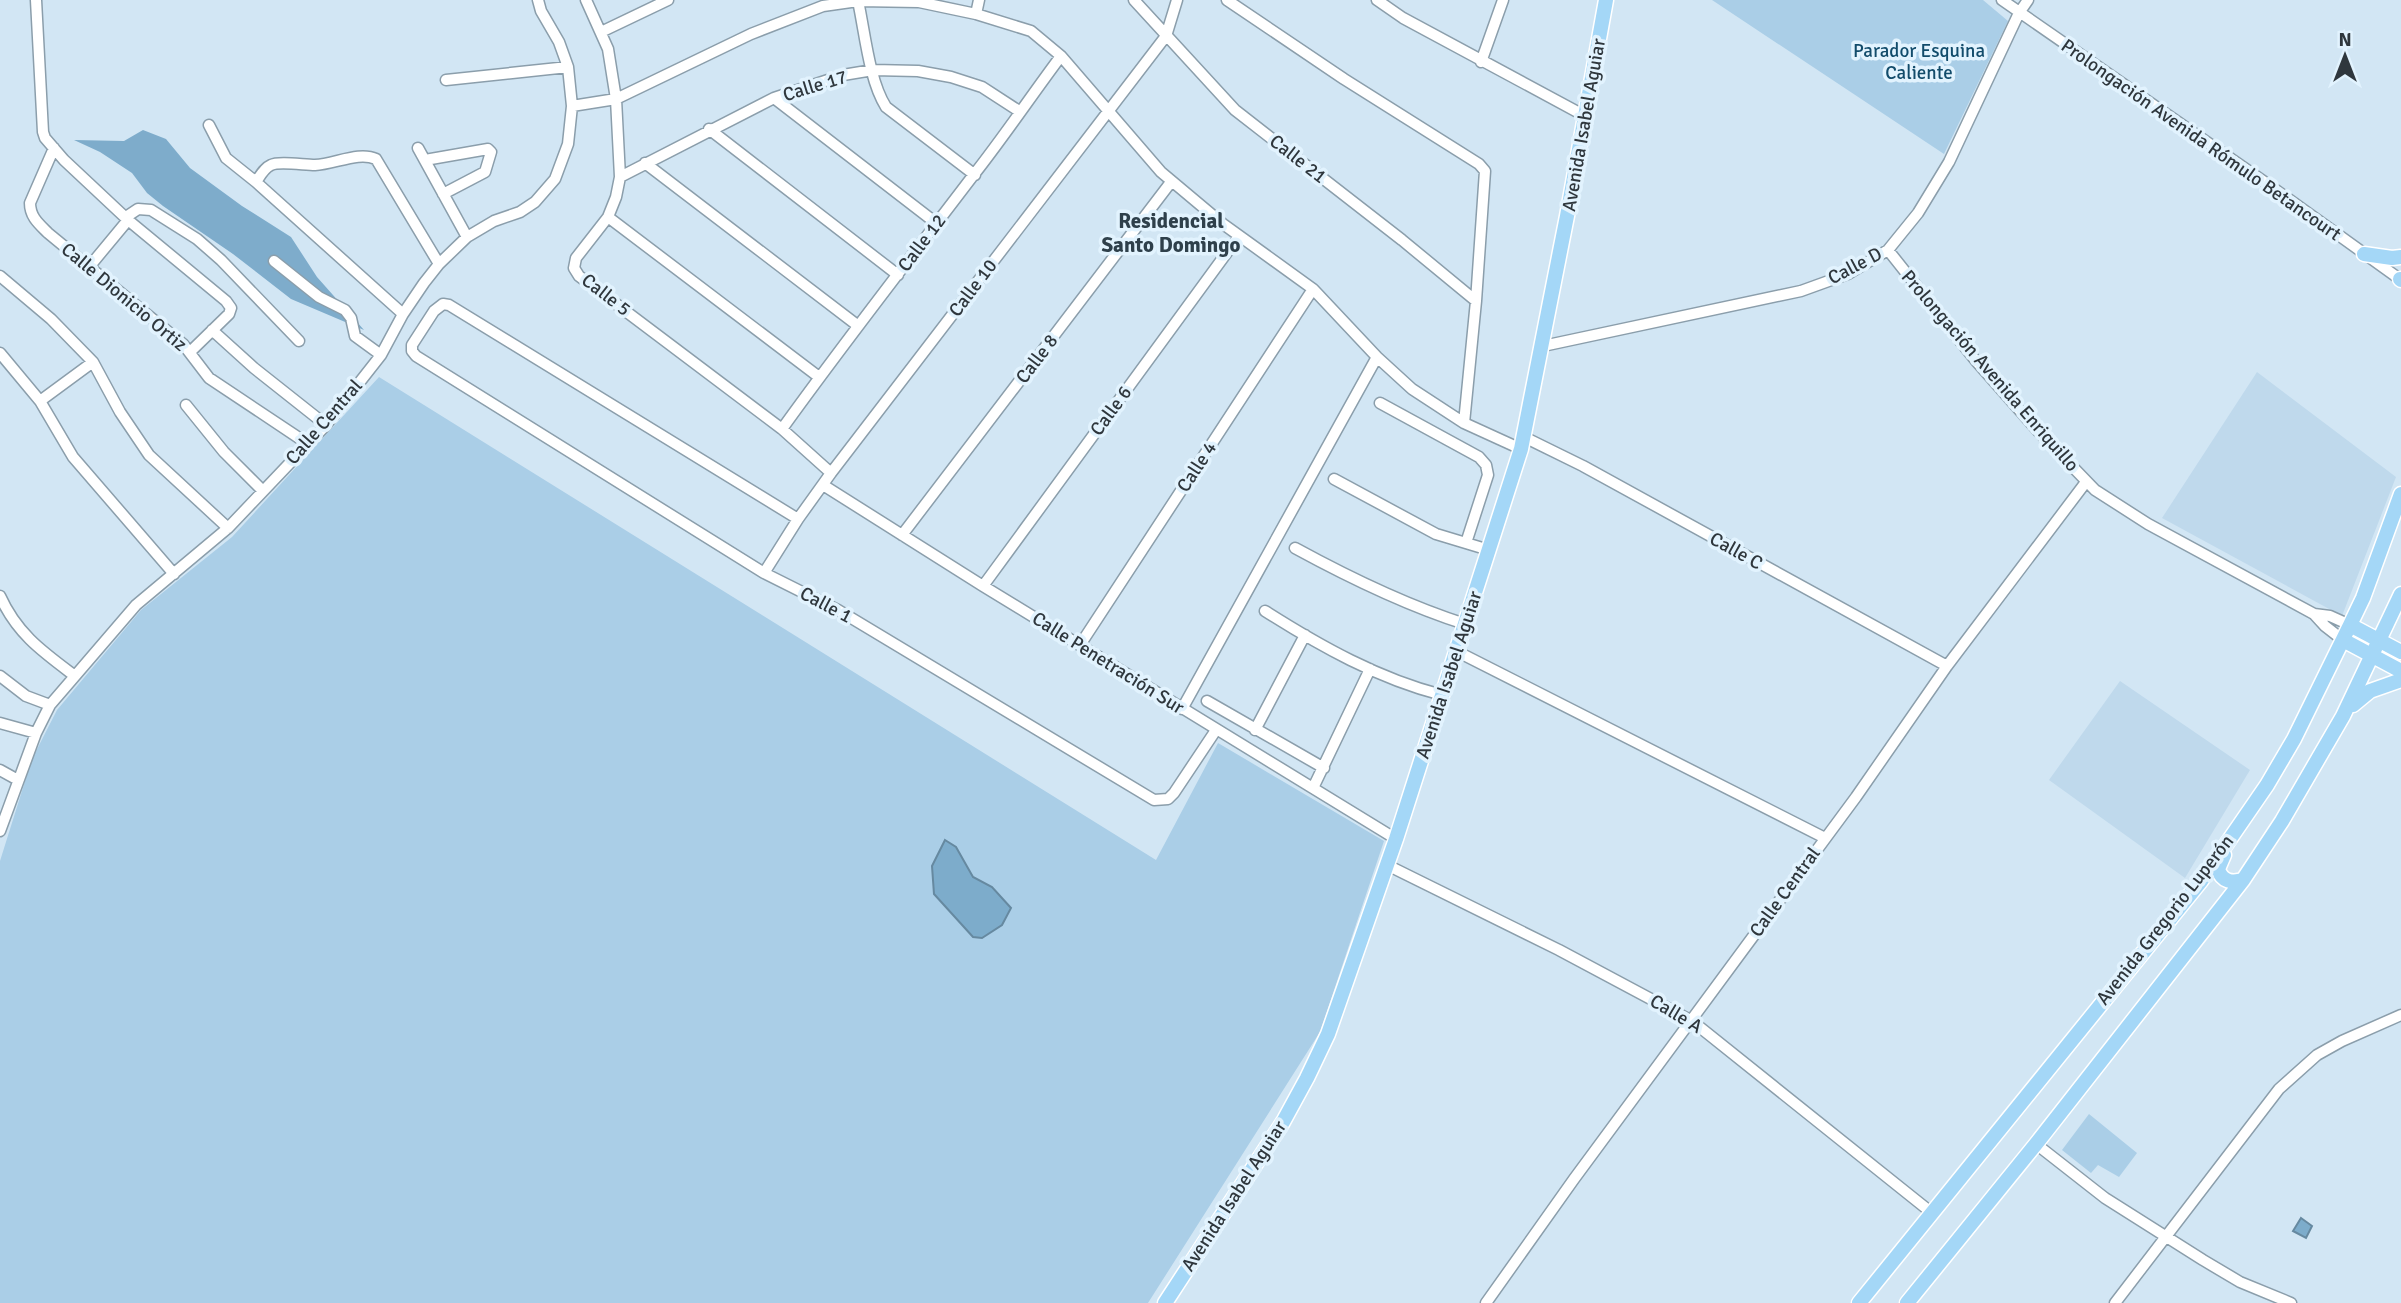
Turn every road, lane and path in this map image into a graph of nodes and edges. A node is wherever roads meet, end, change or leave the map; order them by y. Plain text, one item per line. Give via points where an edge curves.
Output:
1 (36, 0) edge
2 (538, 0) edge
3 (586, 0) edge
4 (668, 0) edge
5 (979, 0) edge
6 (1134, 0) edge
7 (1177, 0) edge
8 (1227, 0) edge
9 (1377, 0) edge
10 (1503, 0) edge
11 (1606, 0) edge
12 (2002, 0) edge
13 (2028, 0) edge
14 (858, 1) edge
15 (1393, 5) edge
16 (2019, 13) junction
17 (976, 14) junction
18 (601, 32) junction
19 (1166, 36) junction
20 (1061, 56) junction
21 (1481, 61) junction
22 (568, 67) junction
23 (873, 70) junction
24 (446, 80) dead end
25 (774, 98) junction
26 (616, 99) junction
27 (572, 106) junction
28 (1019, 111) junction
29 (1108, 111) junction
30 (1585, 116) junction
31 (209, 125) dead end
32 (709, 130) junction
33 (54, 148) junction
34 (418, 148) dead end
35 (425, 160) junction
36 (645, 163) junction
37 (975, 175) junction
38 (620, 177) junction
39 (256, 182) junction
40 (1171, 182) junction
41 (443, 194) junction
42 (608, 217) junction
43 (127, 219) junction
44 (936, 223) junction
45 (1239, 236) junction
46 (467, 237) junction
47 (1888, 250) junction
48 (2364, 254) junction
49 (2401, 257) edge
50 (274, 261) dead end
51 (439, 264) junction
52 (89, 267) junction
53 (898, 275) junction
54 (0, 276) edge
55 (2401, 280) edge
56 (1313, 289) junction
57 (1476, 301) junction
58 (403, 314) junction
59 (857, 325) junction
60 (212, 330) junction
61 (299, 341) dead end
62 (1543, 346) junction
63 (190, 352) junction
64 (0, 353) edge
65 (380, 355) junction
66 (1377, 357) junction
67 (93, 362) junction
68 (819, 377) junction
69 (40, 401) junction
70 (1380, 403) dead end
71 (186, 405) dead end
72 (1464, 423) junction
73 (326, 425) junction
74 (782, 429) junction
75 (1523, 443) junction
76 (308, 444) junction
77 (831, 473) junction
78 (1334, 479) dead end
79 (2086, 482) junction
80 (823, 485) junction
81 (263, 491) junction
82 (2401, 494) edge
83 (798, 519) junction
84 (228, 528) junction
85 (902, 535) junction
86 (1466, 543) junction
87 (1296, 548) dead end
88 (1489, 550) junction
89 (764, 573) junction
90 (174, 574) junction
91 (983, 586) junction
92 (2401, 594) edge
93 (0, 596) edge
94 (1265, 611) dead end
95 (2314, 614) junction
96 (1465, 624) junction
97 (2350, 625) junction
98 (1305, 635) junction
99 (2343, 640) junction
100 (2380, 640) junction
101 (1080, 645) junction
102 (1456, 651) junction
103 (2401, 652) edge
104 (2372, 656) junction
105 (1947, 666) junction
106 (1370, 668) junction
107 (2401, 671) edge
108 (0, 676) edge
109 (75, 676) junction
110 (2401, 680) edge
111 (1442, 695) junction
112 (1208, 701) dead end
113 (50, 705) junction
114 (1182, 709) junction
115 (2343, 716) junction
116 (0, 723) edge
117 (1216, 730) junction
118 (1255, 730) junction
119 (36, 733) junction
120 (1324, 768) junction
121 (0, 769) edge
122 (18, 780) junction
123 (1313, 788) junction
124 (2248, 812) junction
125 (0, 831) edge
126 (1825, 838) junction
127 (1395, 839) junction
128 (1387, 865) junction
129 (2243, 880) junction
130 (2201, 881) junction
131 (2202, 932) junction
132 (2401, 1015) edge
133 (2401, 1020) edge
134 (1692, 1021) junction
135 (2376, 1026) junction
136 (2036, 1144) junction
137 (1932, 1213) junction
138 (2165, 1236) junction
139 (1165, 1303) edge
140 (1486, 1303) edge
141 (1859, 1303) edge
142 (1907, 1303) edge
143 (2115, 1303) edge
144 (2291, 1303) edge

1 - 33 street via 43,132
2 - 22 street, Calle Central
3 - 18 street, Calle 5
4 - 18 street
5 - 17 street
6 - 19 street, Calle 21
7 - 19 street, Calle 10
8 - 57 street via 1485,171
9 - 15 street
10 - 21 street
11 - 30 main road, Avenida Isabel Aguiar
12 - 16 street, Prolongación Avenida Rómulo Betancourt
13 - 16 street, Calle D
14 - 17 street, Calle C via 919,2
14 - 23 street
14 - 26 street, Calle C via 823,6 751,34
15 - 21 street
16 - 47 street, Calle D via 1949,162 1918,213
16 - 48 street, Prolongación Avenida Rómulo Betancourt
17 - 20 street, Calle C via 1031,31
18 - 26 street, Calle 5
19 - 29 street, Calle 10
19 - 57 street, Calle 21 via 1235,110
20 - 28 street, Calle 12
20 - 29 street, Calle C
21 - 30 street
22 - 24 street
22 - 27 street, Calle Central
23 - 25 street, Calle 17
23 - 28 street, Calle 17 via 951,77 982,86
23 - 37 street via 886,107
25 - 32 street, Calle 17
25 - 44 street
26 - 27 street, Calle C
26 - 38 street, Calle 5
27 - 46 street, Calle Central via 568,144 547,190 520,212
28 - 37 street, Calle 12
29 - 40 street, Calle C
29 - 77 street, Calle 10
30 - 62 main road, Avenida Isabel Aguiar
31 - 39 street via 226,158
32 - 36 street, Calle 17
32 - 53 street
33 - 43 street
33 - 52 street, Calle Dionicio Ortiz via 30,211 48,233
34 - 35 street
35 - 41 street
35 - 41 street via 491,152 485,172
36 - 38 street, Calle 17
36 - 59 street
37 - 44 street, Calle 12
38 - 42 street, Calle 5
39 - 51 street via 271,165 286,162 299,166 368,156 376,159
39 - 58 street
40 - 45 street, Calle C
40 - 85 street, Calle 8
41 - 46 street
42 - 68 street
42 - 74 street, Calle 5 via 576,258 574,268 579,276
43 - 52 street
43 - 60 street via 230,304 229,314
43 - 61 street via 138,209 151,210 197,239
44 - 53 street, Calle 12
45 - 56 street, Calle C
45 - 91 street, Calle 6
46 - 51 street, Calle Central
47 - 62 street, Calle D via 1848,274 1801,291
47 - 79 street, Prolongación Avenida Enriquillo via 1976,361
48 - 49 main road
48 - 55 street, Prolongación Avenida Rómulo Betancourt
50 - 65 street via 319,297 345,310 355,336
51 - 58 street, Calle Central
52 - 63 street, Calle Dionicio Ortiz
53 - 59 street, Calle 12
54 - 67 street
56 - 66 street, Calle C
56 - 101 street, Calle 4
57 - 72 street
58 - 65 street, Calle Central
59 - 68 street, Calle 12
60 - 63 street
60 - 73 street
62 - 75 main road, Avenida Isabel Aguiar
63 - 76 street, Calle Dionicio Ortiz via 209,378
64 - 69 street
65 - 73 street, Calle Central
66 - 72 street, Calle C via 1412,389
66 - 114 street
67 - 69 street
67 - 84 street via 149,455
68 - 74 street, Calle 12
69 - 90 street via 73,457
70 - 86 street via 1486,464 1488,475
71 - 81 street via 223,452
72 - 75 street, Calle C
73 - 76 street, Calle Central
74 - 77 street, Calle 5
75 - 88 main road, Avenida Isabel Aguiar
75 - 105 street, Calle C via 1583,466
76 - 81 street, Calle Central
77 - 80 street, Calle 10
78 - 86 street via 1412,523
79 - 95 street, Prolongación Avenida Enriquillo via 2148,524
79 - 105 street, Calle Central
80 - 83 street, Calle 10
80 - 85 street, Calle Penetración Sur
81 - 84 street, Calle Central
82 - 97 main road, Avenida Gregorio Luperón
83 - 89 street, Calle 10
83 - 89 street, Calle 1 via 443,304 412,345 416,356
84 - 90 street, Calle Central
85 - 91 street, Calle Penetración Sur
86 - 88 street
87 - 96 street via 1380,592
88 - 96 main road, Avenida Isabel Aguiar
89 - 117 street, Calle 1 via 838,610 1154,800 1168,799 1174,793
90 - 109 street, Calle Central via 136,605
91 - 101 street, Calle Penetración Sur
92 - 100 main road, Avenida Gregorio Luperón
93 - 109 street via 26,638
94 - 98 street
95 - 97 street, Prolongación Avenida Enriquillo
95 - 99 street, Prolongación Avenida Enriquillo
96 - 102 main road, Avenida Isabel Aguiar
97 - 99 main road, Avenida Gregorio Luperón
97 - 100 main road
98 - 106 street
98 - 118 street
99 - 104 main road
99 - 124 main road, Avenida Gregorio Luperón via 2294,739
100 - 103 main road
100 - 104 main road, Avenida Gregorio Luperón
101 - 114 street, Calle Penetración Sur
102 - 111 main road, Avenida Isabel Aguiar
102 - 126 street
104 - 107 main road
104 - 115 main road, Avenida Gregorio Luperón
105 - 126 street, Calle Central
106 - 111 street
106 - 120 street
108 - 113 street via 26,696
109 - 113 street, Calle Central
110 - 115 main road via 2370,691
111 - 127 main road, Avenida Isabel Aguiar
112 - 118 street
113 - 119 street, Calle Central
114 - 117 street, Calle Penetración Sur
115 - 129 main road, Avenida Gregorio Luperón
116 - 119 street
117 - 123 street, Calle Penetración Sur
118 - 120 street
119 - 122 street, Calle Central
120 - 123 street
121 - 122 street
122 - 125 street, Calle Central
123 - 127 street, Calle Penetración Sur
124 - 129 main road via 2246,826 2218,869 2227,881
124 - 130 main road, Avenida Gregorio Luperón
126 - 134 street, Calle Central
127 - 128 main road, Avenida Isabel Aguiar
128 - 134 street, Calle A
128 - 139 main road, Avenida Isabel Aguiar via 1328,1034 1307,1078
129 - 131 main road, Avenida Gregorio Luperón
130 - 131 main road via 2217,881 2225,888 2205,918
130 - 137 main road, Avenida Gregorio Luperón
131 - 136 main road, Avenida Gregorio Luperón
132 - 135 street
133 - 135 street
134 - 137 street, Calle A
134 - 140 street, Calle Central
135 - 138 street via 2317,1055 2279,1089
136 - 138 street via 2105,1198
136 - 142 main road, Avenida Gregorio Luperón
137 - 141 main road, Avenida Gregorio Luperón
138 - 143 street
138 - 144 street via 2240,1282

